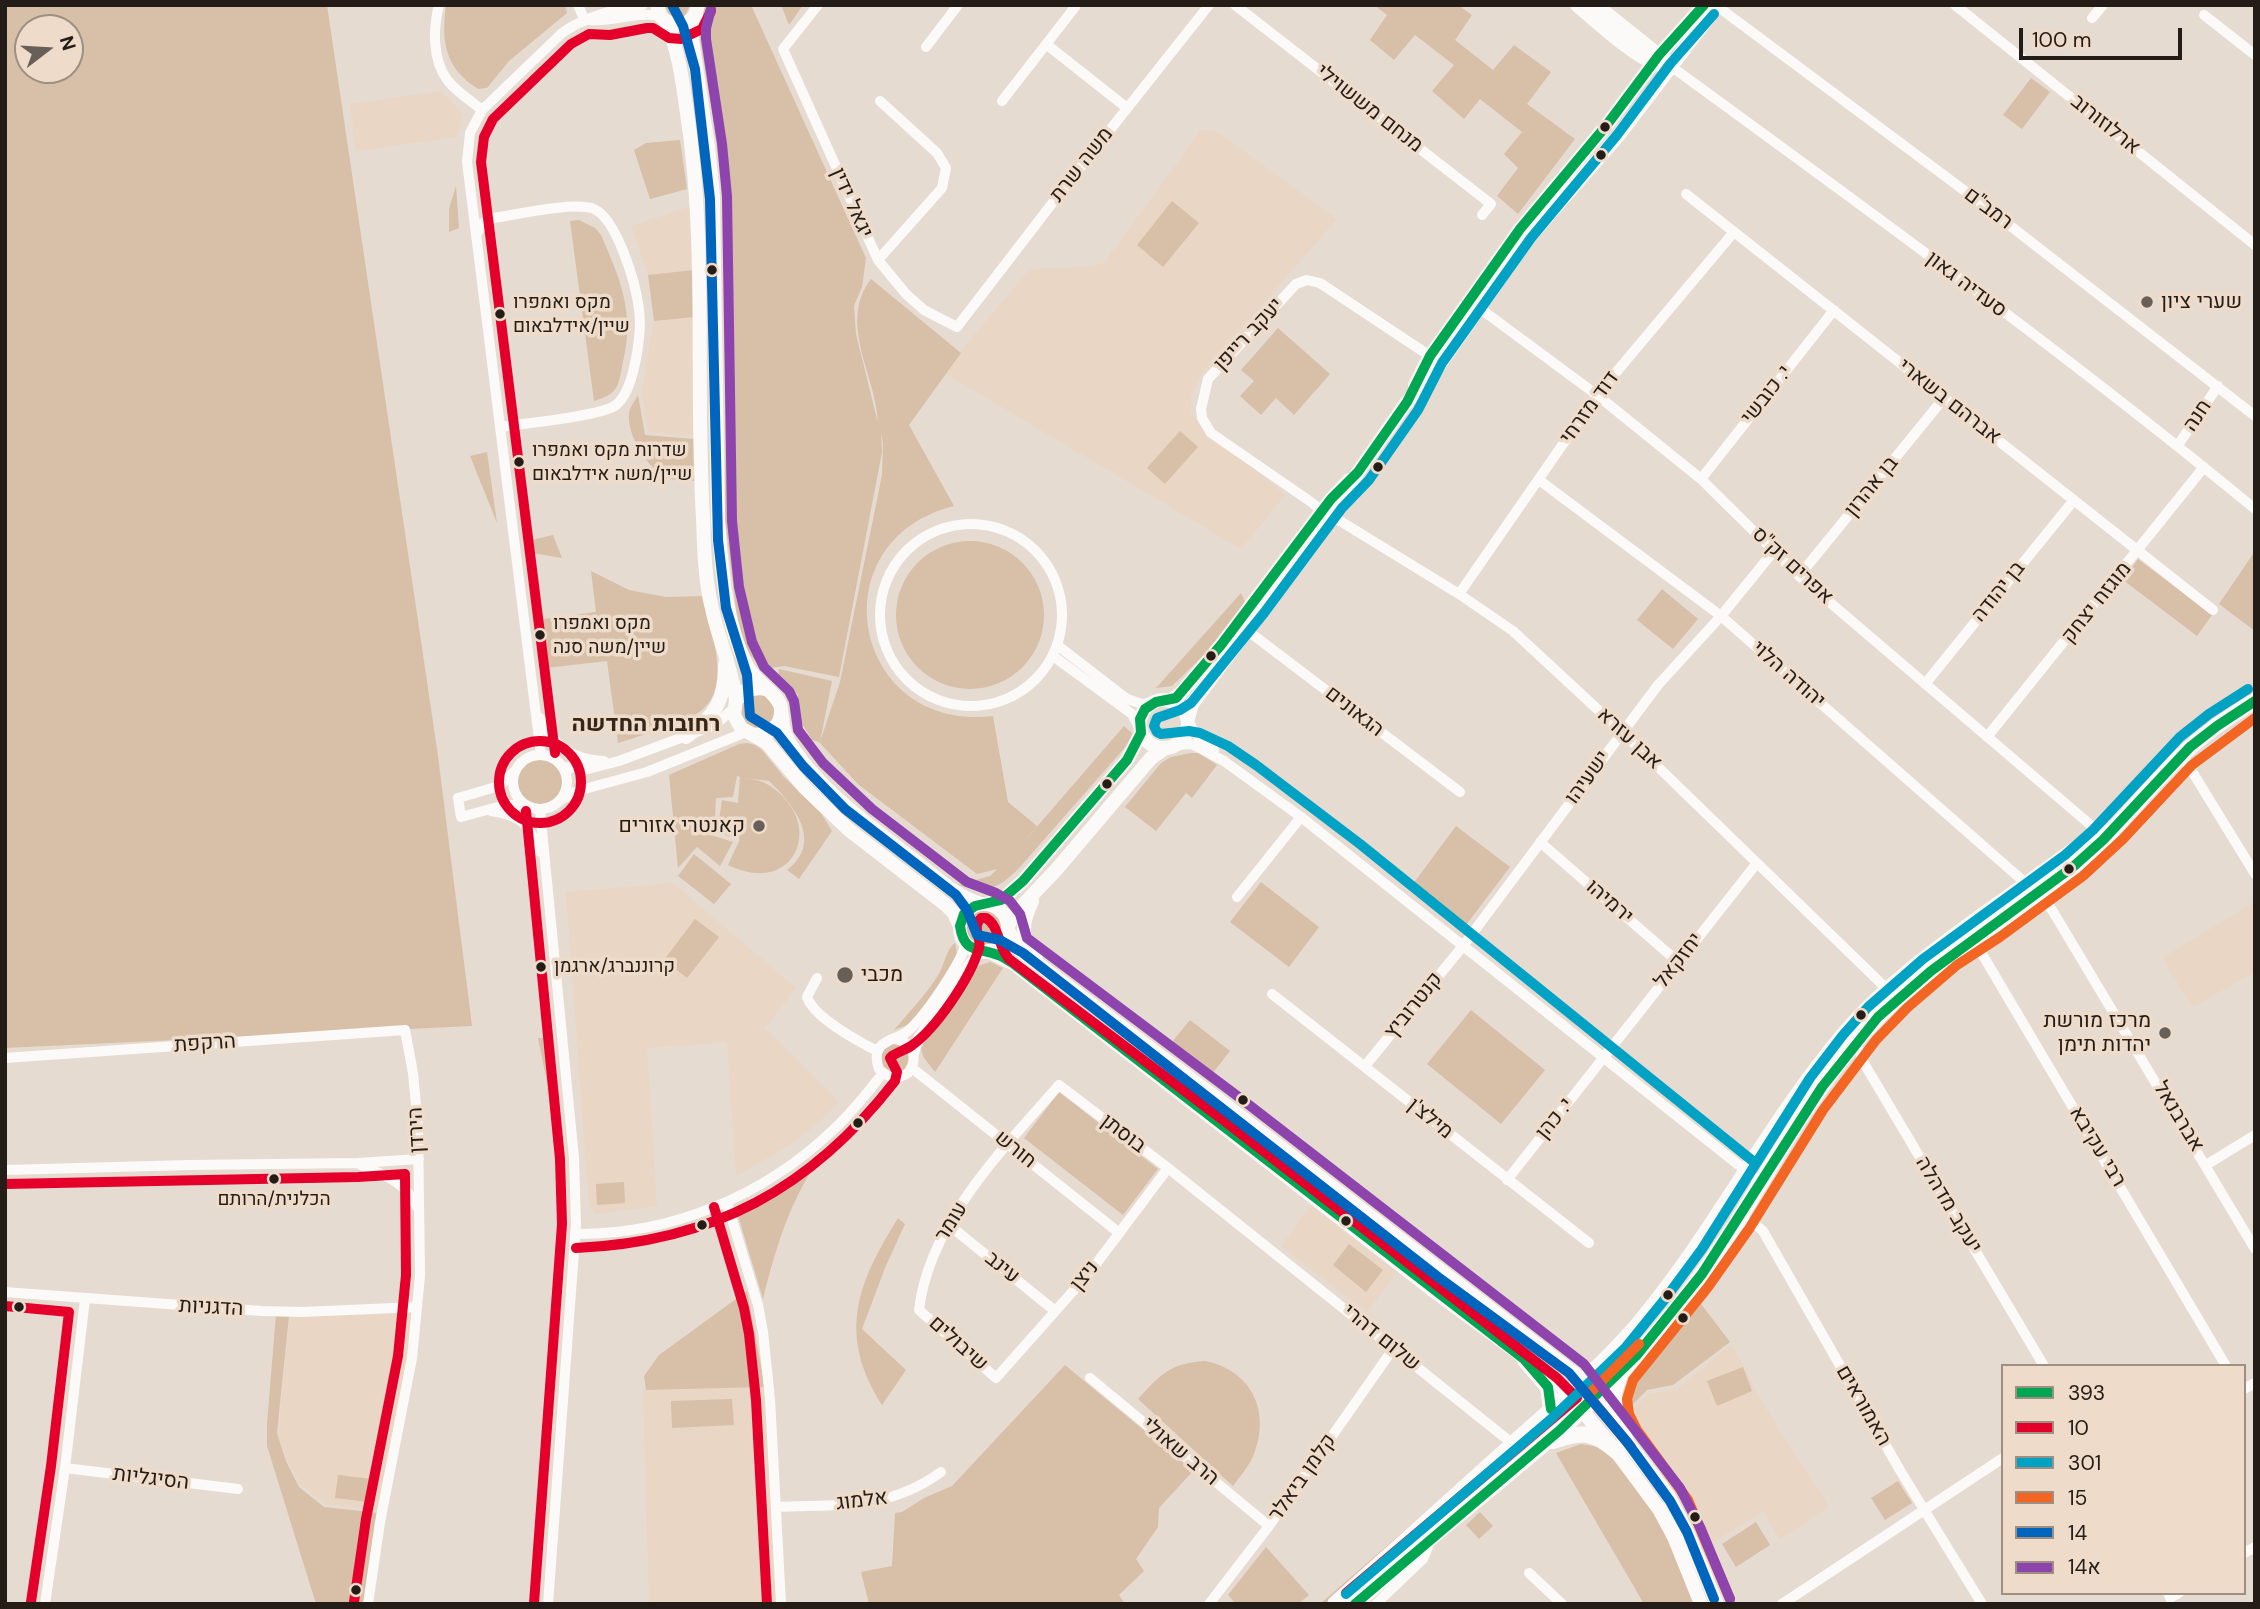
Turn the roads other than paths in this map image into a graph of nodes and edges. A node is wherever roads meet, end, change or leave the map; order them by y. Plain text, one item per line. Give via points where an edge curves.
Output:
1 (439, 5) edge
2 (578, 5) edge
3 (643, 5) edge
4 (818, 5) edge
5 (958, 5) edge
6 (1209, 5) edge
7 (1235, 5) edge
8 (1577, 5) edge
9 (1596, 5) edge
10 (1704, 5) edge
11 (1717, 5) edge
12 (1955, 5) edge
13 (2103, 5) edge
14 (626, 6) edge
15 (1075, 8) dead end
16 (697, 10) edge
17 (661, 14) edge
18 (2204, 15) dead end
19 (2092, 18) dead end
20 (587, 20) junction
21 (1046, 44) junction
22 (1626, 45) junction
23 (926, 47) dead end
24 (2255, 55) edge
25 (1656, 60) junction
26 (1672, 67) junction
27 (1641, 79) junction
28 (880, 101) dead end
29 (1002, 101) dead end
30 (1127, 108) junction
31 (482, 110) junction
32 (1686, 194) dead end
33 (472, 203) junction
34 (1482, 215) dead end
35 (493, 218) junction
36 (1734, 232) junction
37 (476, 235) junction
38 (2255, 245) edge
39 (878, 260) junction
40 (1478, 307) junction
41 (1834, 310) junction
42 (957, 327) joint
43 (1430, 355) junction
44 (2218, 386) junction
45 (1597, 395) junction
46 (1944, 398) junction
47 (1407, 402) junction
48 (2255, 416) edge
49 (500, 427) junction
50 (2178, 445) junction
51 (2204, 467) junction
52 (1701, 479) junction
53 (1539, 480) junction
54 (2074, 500) junction
55 (2255, 509) edge
56 (1327, 517) junction
57 (2138, 551) junction
58 (1773, 552) junction
59 (1799, 576) junction
60 (1459, 594) junction
61 (2213, 610) dead end
62 (1721, 616) junction
63 (1248, 631) junction
64 (721, 645) junction
65 (1058, 645) junction
66 (1053, 656) junction
67 (1925, 684) junction
68 (766, 689) junction
69 (534, 698) junction
70 (1163, 701) junction
71 (2255, 701) edge
72 (735, 704) junction
73 (781, 711) junction
74 (1188, 720) junction
75 (1140, 731) junction
76 (1622, 732) junction
77 (750, 734) junction
78 (686, 737) junction
79 (1987, 737) junction
80 (1170, 747) junction
81 (541, 755) junction
82 (2182, 755) junction
83 (619, 761) junction
84 (1224, 761) junction
85 (562, 766) junction
86 (517, 768) junction
87 (1460, 792) dead end
88 (562, 799) junction
89 (526, 805) junction
90 (487, 810) junction
91 (540, 810) junction
92 (2129, 812) junction
93 (1301, 817) junction
94 (2100, 833) junction
95 (1540, 842) junction
96 (1757, 863) junction
97 (2255, 874) edge
98 (547, 876) junction
99 (2032, 889) junction
100 (1035, 894) junction
101 (1237, 897) dead end
102 (984, 904) junction
103 (960, 926) junction
104 (1008, 928) junction
105 (1970, 933) junction
106 (966, 943) junction
107 (1463, 946) junction
108 (985, 951) junction
109 (1678, 962) junction
110 (1051, 972) junction
111 (817, 978) dead end
112 (1272, 993) dead end
113 (1892, 994) junction
114 (405, 1030) joint
115 (895, 1039) junction
116 (1855, 1042) junction
117 (877, 1051) junction
118 (914, 1055) junction
119 (5, 1058) edge
120 (1603, 1059) junction
121 (1365, 1066) junction
122 (912, 1068) junction
123 (883, 1073) junction
124 (2255, 1135) edge
125 (1008, 1144) junction
126 (419, 1159) junction
127 (358, 1163) junction
128 (2206, 1165) junction
129 (1168, 1168) junction
130 (5, 1170) edge
131 (1745, 1173) junction
132 (1507, 1180) junction
133 (1760, 1182) junction
134 (727, 1203) junction
135 (419, 1213) junction
136 (1737, 1222) junction
137 (949, 1225) junction
138 (1118, 1232) junction
139 (1248, 1233) joint
140 (575, 1234) junction
141 (1589, 1243) dead end
142 (2255, 1249) edge
143 (5, 1292) edge
144 (85, 1299) junction
145 (417, 1307) junction
146 (919, 1310) joint
147 (1055, 1311) junction
148 (1393, 1349) junction
149 (1524, 1359) junction
150 (2043, 1364) edge
151 (2225, 1364) edge
152 (1621, 1373) junction
153 (996, 1378) joint
154 (1090, 1378) dead end
155 (1581, 1382) junction
156 (1569, 1394) junction
157 (1595, 1400) junction
158 (1551, 1409) junction
159 (1583, 1411) junction
160 (1513, 1444) junction
161 (1544, 1445) junction
162 (1621, 1445) junction
163 (2001, 1459) edge
164 (65, 1468) junction
165 (941, 1472) dead end
166 (238, 1489) dead end
167 (776, 1507) junction
168 (1924, 1508) junction
169 (1269, 1526) junction
170 (1433, 1536) junction
171 (1529, 1573) dead end
172 (45, 1604) edge
173 (368, 1604) edge
174 (548, 1604) edge
175 (781, 1604) edge
176 (1209, 1604) edge
177 (1335, 1604) edge
178 (1355, 1604) edge
179 (1376, 1604) edge
180 (1562, 1604) edge
181 (1701, 1604) edge
182 (1717, 1604) edge
183 (1782, 1604) edge
184 (1982, 1604) edge

1 - 31 street via 435,21 439,62 449,82
2 - 20 street
3 - 14 street
4 - 39 street, יגאל ידין via 783,49
5 - 23 street
6 - 30 street, משה שרת
7 - 34 street, מנחם מששוילי via 1491,204
8 - 22 main road
9 - 25 main road
10 - 25 main road
11 - 26 main road
11 - 44 street, רמב"ם
12 - 38 street, ארלוזורוב
13 - 19 street
14 - 20 street
15 - 21 street
16 - 17 main road via 679,26
16 - 68 main road via 692,40 714,219 722,566 739,647 752,676
17 - 20 street
17 - 64 main road via 681,73 695,177 702,518 710,599
18 - 24 street
20 - 31 street via 562,33
21 - 29 street
21 - 30 street
22 - 25 main road
22 - 27 main road
25 - 26 main road
25 - 27 main road
26 - 40 main road via 1526,241
26 - 50 street, סעדיה גאון
27 - 43 main road via 1520,229
28 - 39 street via 937,153 946,168 942,188
30 - 42 street, משה שרת
31 - 33 street via 470,133 467,162
32 - 36 street, אברהם בשארי
33 - 35 street via 482,216
33 - 37 street
35 - 37 street via 483,223
35 - 49 street via 576,206 603,214 614,230 635,288 640,327 638,353 618,404 600,412
36 - 41 street, אברהם בשארי
36 - 45 street, דוד מזרחי
37 - 49 street
39 - 42 street, יגאל ידין via 924,310
40 - 45 street, אפרים זק"ס
40 - 47 main road via 1435,371
41 - 46 street, אברהם בשארי
41 - 52 street, י. כובשי
43 - 47 main road
43 - 56 street, יעקב רייפן via 1307,280 1296,284 1208,379 1201,408 1210,433
44 - 48 street, רמב"ם
44 - 50 street, חנה
45 - 52 street, אפרים זק"ס
45 - 53 street, דוד מזרחי
46 - 54 street, אברהם בשארי
46 - 59 street, בן אהרון
47 - 56 main road via 1342,486
49 - 69 street
50 - 51 street, סעדיה גאון
51 - 55 street, סעדיה גאון
51 - 57 street, מוגזח יצחק
52 - 58 street, אפרים זק"ס
53 - 60 street, דוד מזרחי
53 - 62 street, יהודה הלוי
54 - 57 street, אברהם בשארי
54 - 67 street, בן יהודה
56 - 60 street, אבן עזרא
56 - 63 main road
56 - 70 main road via 1180,694
57 - 61 street, אברהם בשארי
57 - 79 street, מוגזח יצחק
58 - 59 street, אפרים זק"ס
58 - 62 street, ישעיהו
59 - 67 street, אפרים זק"ס
60 - 76 street, אבן עזרא via 1513,631
62 - 76 street, ישעיהו
62 - 99 street, יהודה הלוי
63 - 74 main road via 1192,704
63 - 87 street, הגאונים
64 - 72 main road via 733,678
64 - 78 main road via 725,676 718,705
65 - 66 street
65 - 66 street via 1062,610 1056,583 1040,555 1014,534 980,524 945,527 914,543 891,570 880,604 883,640 899,671 925,695 958,706 994,704 1026,689
65 - 70 street via 1127,699 1142,704
66 - 75 street via 1132,714
67 - 79 street, אפרים זק"ס
68 - 72 main road via 746,690
68 - 73 main road via 777,698
69 - 81 street
69 - 83 street via 545,728 567,751 588,760
70 - 74 main road via 1179,704
70 - 75 main road via 1142,714
71 - 82 main road
72 - 77 main road via 736,722
72 - 78 street via 715,725
73 - 77 main road via 776,726 762,735
73 - 102 main road via 788,742 824,784 950,888
74 - 80 main road via 1185,736
74 - 84 street
75 - 80 main road via 1150,745
75 - 102 main road via 1127,760 1023,881 1005,897
76 - 95 street, ישעיהו
76 - 96 street, אבן עזרא
77 - 88 street
77 - 103 main road via 767,743 836,818 954,912
78 - 83 street
79 - 94 street, אפרים זק"ס
80 - 84 street via 1192,744
80 - 100 main road via 1151,758
81 - 85 street
81 - 86 street
82 - 92 main road
82 - 97 street
83 - 85 street via 581,769
84 - 93 street
85 - 88 street via 567,783
86 - 89 street via 513,784
86 - 90 street via 499,786 458,798 461,817
88 - 91 street
89 - 90 street
89 - 91 street
90 - 98 street via 523,822 536,841
91 - 98 street
92 - 94 main road
92 - 99 main road via 2096,847
93 - 101 street
93 - 107 street
94 - 99 main road
95 - 107 street, ישעיהו
95 - 109 street, ירמיהו
96 - 109 street, יחזקאל
96 - 113 street, אבן עזרא
98 - 140 street via 574,1158
99 - 105 main road
99 - 128 street, אברבנאל via 2061,922
100 - 104 main road via 1016,912
100 - 110 main road via 1023,922 1023,935
102 - 103 main road via 964,914
102 - 104 main road via 1003,914
103 - 106 main road
104 - 108 main road via 999,946
104 - 110 main road via 1017,948
105 - 113 main road via 1940,946
105 - 151 street, רבי עקיבא
106 - 108 main road
106 - 115 street via 956,967 913,1026
107 - 120 street
107 - 121 street, קנטרוביץ
108 - 118 street via 972,960 918,1038
108 - 149 main road via 1014,964
109 - 120 street, יחזקאל
110 - 155 main road
111 - 117 street via 807,997 811,1007
112 - 121 street, מילצ'ן
113 - 116 main road
113 - 131 main road via 1832,1050
114 - 119 street, הרקפת
114 - 126 street, הירדן
115 - 117 street
115 - 118 street via 907,1044
116 - 133 main road
116 - 150 street, יעקב מדהלה
117 - 123 street via 876,1062
118 - 122 street
120 - 131 street
120 - 132 street, י. כהן
121 - 132 street, מילצ'ן
122 - 123 street via 896,1078
122 - 125 street, חורש
123 - 134 street via 825,1138 764,1184
124 - 128 street
125 - 129 street, בוסתן via 1059,1085
125 - 137 street, עומר
125 - 138 street, חורש
126 - 127 street
126 - 135 street, הירדן
127 - 130 street
127 - 135 street via 398,1182
128 - 142 street, אברבנאל
129 - 138 street, ניצן
129 - 139 street, בוסתן
131 - 133 street
131 - 155 main road via 1669,1286
132 - 141 street, מילצ'ן
133 - 136 main road
134 - 140 street via 631,1230
134 - 167 street via 763,1332
135 - 145 street, הירדן
136 - 152 main road
136 - 168 street, האמוראים via 1754,1223 1763,1231
137 - 146 street, עומר via 929,1264
137 - 147 street, עינב
138 - 147 street, ניצן
139 - 148 street, שלום דהרי
140 - 174 street
143 - 144 street, הדגניות
144 - 145 street, הדגניות via 302,1312
144 - 164 street
145 - 173 street, הירדן via 411,1368
146 - 153 street, שיבולים
147 - 153 street, ניצן
148 - 160 street, שלום דהרי
148 - 169 street, קלמן ביאלר
149 - 156 main road
149 - 158 main road via 1548,1387
152 - 157 main road
152 - 162 main road via 1613,1406
154 - 169 street, הרב שאולי
155 - 156 main road
155 - 157 main road
156 - 158 main road
156 - 159 main road
157 - 159 main road
157 - 162 main road
158 - 160 main road
159 - 161 main road
159 - 162 main road
160 - 177 main road
161 - 162 main road via 1584,1433
161 - 170 main road
162 - 181 main road via 1664,1517
162 - 182 main road via 1658,1480 1676,1507
163 - 168 street
164 - 166 street, הסיגליות
164 - 172 street
165 - 167 street, אלמוג via 914,1490 879,1501
167 - 175 street
168 - 183 street
168 - 184 street, האמוראים
169 - 176 street, קלמן ביאלר
170 - 178 main road
170 - 179 street via 1423,1559
171 - 180 street

